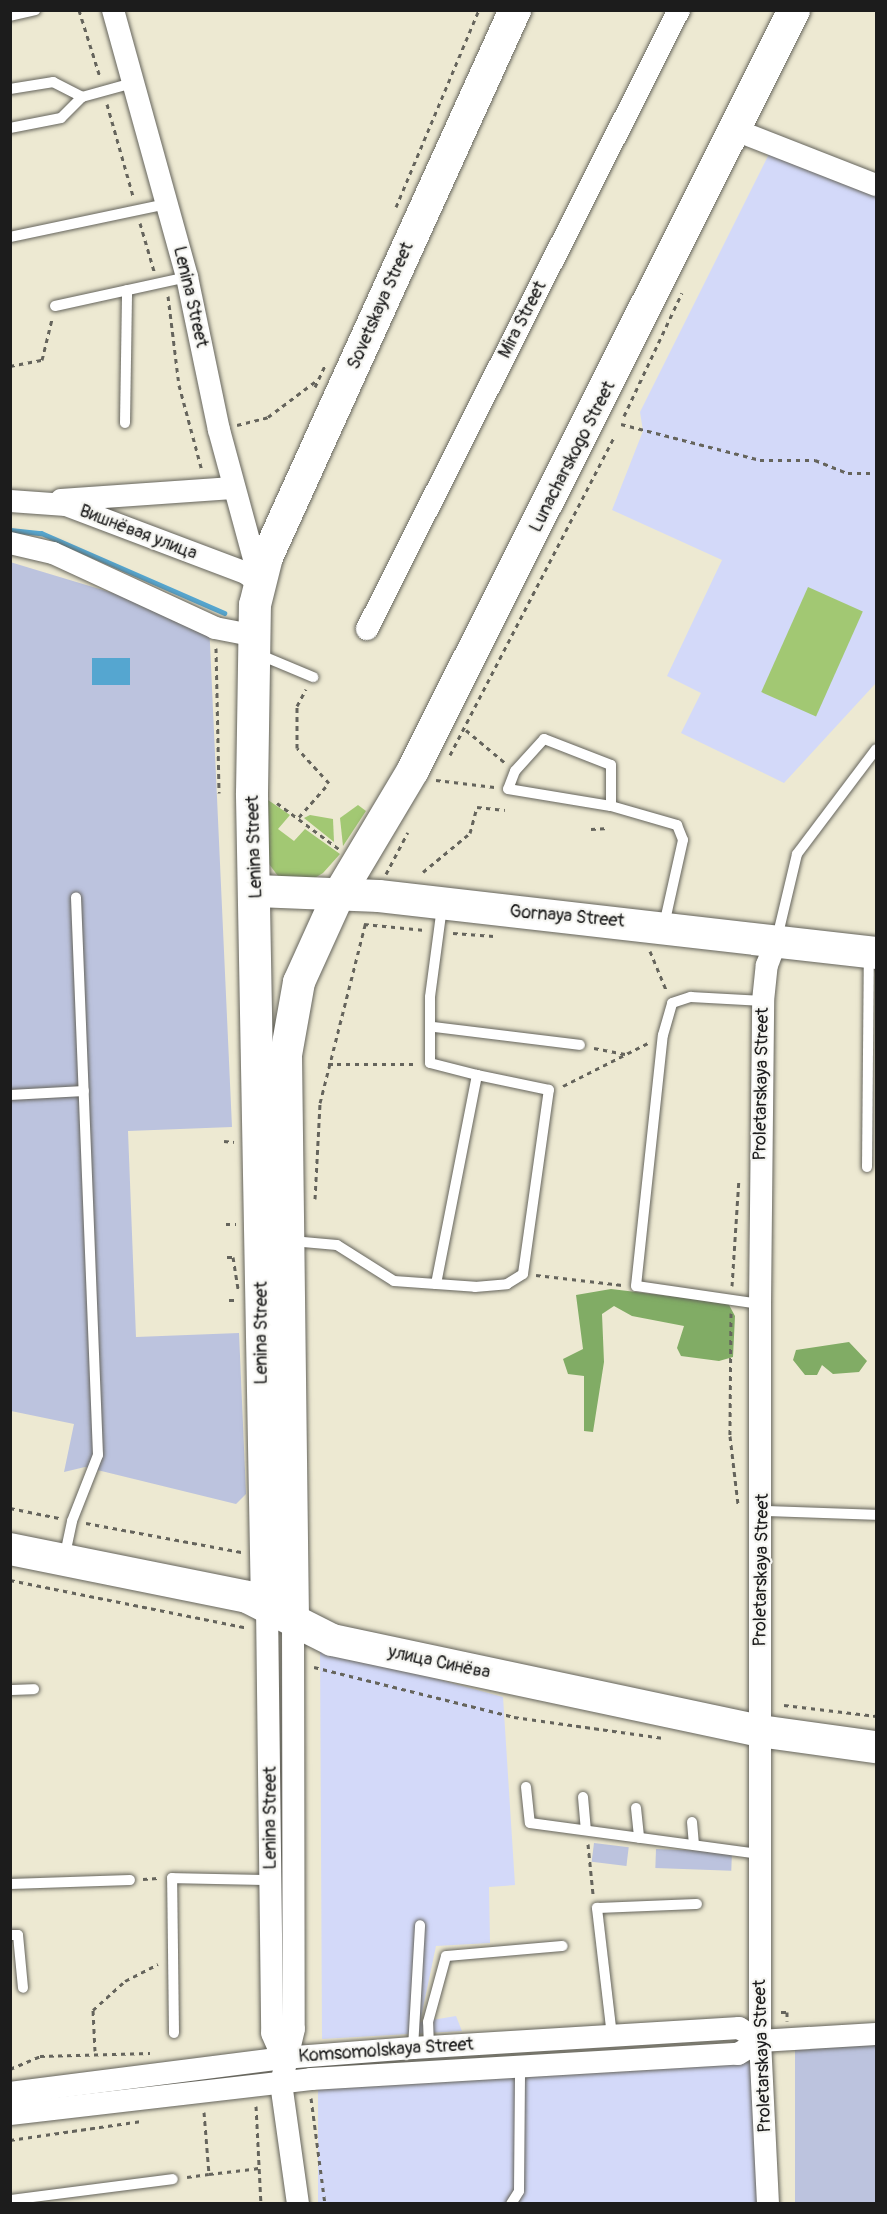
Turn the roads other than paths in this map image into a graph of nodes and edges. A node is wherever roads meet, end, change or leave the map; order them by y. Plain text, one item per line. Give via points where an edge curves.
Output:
1 (35, 10) edge
2 (113, 10) edge
3 (679, 10) edge
4 (794, 10) edge
5 (513, 11) edge
6 (10, 16) edge
7 (133, 83) junction
8 (10, 90) edge
9 (82, 97) junction
10 (10, 128) edge
11 (738, 131) junction
12 (876, 185) edge
13 (166, 204) junction
14 (10, 237) edge
15 (187, 277) junction
16 (127, 290) junction
17 (55, 306) road end
18 (125, 423) dead end
19 (233, 488) junction
20 (10, 501) edge
21 (48, 501) junction
22 (10, 543) edge
23 (255, 619) junction
24 (367, 629) dead end
25 (313, 677) road end
26 (876, 749) edge
27 (611, 806) junction
28 (257, 891) junction
29 (338, 896) junction
30 (76, 897) dead end
31 (442, 907) junction
32 (657, 937) junction
33 (777, 939) junction
34 (874, 948) edge
35 (763, 1001) junction
36 (434, 1027) junction
37 (580, 1045) road end
38 (477, 1075) junction
39 (84, 1091) junction
40 (10, 1095) edge
41 (867, 1167) dead end
42 (286, 1240) junction
43 (435, 1284) junction
44 (760, 1304) junction
45 (764, 1511) junction
46 (876, 1515) edge
47 (10, 1549) edge
48 (64, 1559) junction
49 (280, 1613) junction
50 (34, 1689) dead end
51 (10, 1690) edge
52 (760, 1731) junction
53 (876, 1747) edge
54 (526, 1786) dead end
55 (583, 1797) dead end
56 (636, 1808) dead end
57 (692, 1822) dead end
58 (586, 1830) junction
59 (639, 1838) junction
60 (694, 1845) junction
61 (761, 1854) junction
62 (130, 1880) road end
63 (271, 1880) junction
64 (10, 1884) edge
65 (697, 1904) dead end
66 (420, 1925) dead end
67 (10, 1935) edge
68 (563, 1946) dead end
69 (23, 1988) dead end
70 (174, 2033) dead end
71 (876, 2034) edge
72 (612, 2036) junction
73 (760, 2041) junction
74 (421, 2048) junction
75 (283, 2058) junction
76 (520, 2067) junction
77 (280, 2083) junction
78 (10, 2092) edge
79 (10, 2114) edge
80 (173, 2179) road end
81 (10, 2200) edge
82 (298, 2204) edge
83 (511, 2204) edge
84 (768, 2204) edge

1 - 6 lane
2 - 7 street, Lenina Street
3 - 24 street, Mira Street
4 - 11 main road, Lunacharskogo Street
5 - 23 main road, Sovetskaya Street via 267,557
7 - 9 lane
7 - 13 street, Lenina Street
8 - 9 lane via 53,82
9 - 10 lane via 61,118
11 - 12 street
11 - 29 main road, Lunacharskogo Street via 413,770
13 - 14 lane
13 - 15 street, Lenina Street
15 - 16 lane
15 - 19 street, Lenina Street
16 - 17 lane
16 - 18 lane
19 - 21 street
19 - 23 street, Lenina Street
20 - 21 street, Вишнёвая улица
21 - 23 street, Вишнёвая улица via 246,573
22 - 23 street via 53,553 215,628
23 - 25 lane
23 - 28 main road, Lenina Street
26 - 33 lane via 796,854
27 - 27 lane via 611,765 544,739 515,771 508,789
27 - 32 lane via 677,825 683,840
28 - 29 main road, Gornaya Street
28 - 42 main road, Lenina Street
29 - 31 main road, Gornaya Street via 379,896
29 - 42 main road, Lenina Street via 292,1005 286,1055
30 - 39 lane
31 - 32 main road, Gornaya Street
31 - 36 lane via 430,997
32 - 33 main road, Gornaya Street
33 - 34 main road, Gornaya Street
33 - 35 street, Proletarskaya Street via 767,965
34 - 41 lane
35 - 44 street, Proletarskaya Street
35 - 44 lane via 691,997 672,1003 663,1035 636,1286
36 - 37 lane
36 - 38 lane via 430,1063
38 - 43 lane
38 - 43 lane via 549,1090 523,1274 507,1284
39 - 40 lane
39 - 48 lane via 98,1455 72,1521
42 - 43 lane via 337,1245 377,1275
42 - 49 main road, Lenina Street
44 - 45 street, Proletarskaya Street
45 - 46 lane
45 - 52 street, Proletarskaya Street
47 - 48 main road, улица Синёва
48 - 49 main road, улица Синёва via 231,1593
49 - 52 main road, улица Синёва via 332,1640
49 - 63 street, Lenina Street
49 - 75 street, Lenina Street via 294,2029
50 - 51 lane
52 - 53 main road, улица Синёва
52 - 61 street, Proletarskaya Street
54 - 58 lane via 530,1822
55 - 58 lane
56 - 59 lane
57 - 60 lane
58 - 59 lane
59 - 60 lane
60 - 61 lane
61 - 73 street, Proletarskaya Street
62 - 64 lane
63 - 70 lane via 172,1878
63 - 75 street, Lenina Street via 272,2033
65 - 72 lane via 597,1908
66 - 74 lane
67 - 69 lane via 18,1935
68 - 74 lane via 446,1956
71 - 73 street, Komsomolskaya Street
72 - 73 street, Komsomolskaya Street via 739,2028
72 - 74 street, Komsomolskaya Street
73 - 76 street, Komsomolskaya Street via 738,2054
73 - 84 street, Proletarskaya Street
74 - 75 street, Komsomolskaya Street
75 - 77 street, Lenina Street
75 - 78 street, Komsomolskaya Street
76 - 77 street, Komsomolskaya Street
76 - 83 lane via 519,2191
77 - 79 street, Komsomolskaya Street
77 - 82 street, Lenina Street
80 - 81 lane

